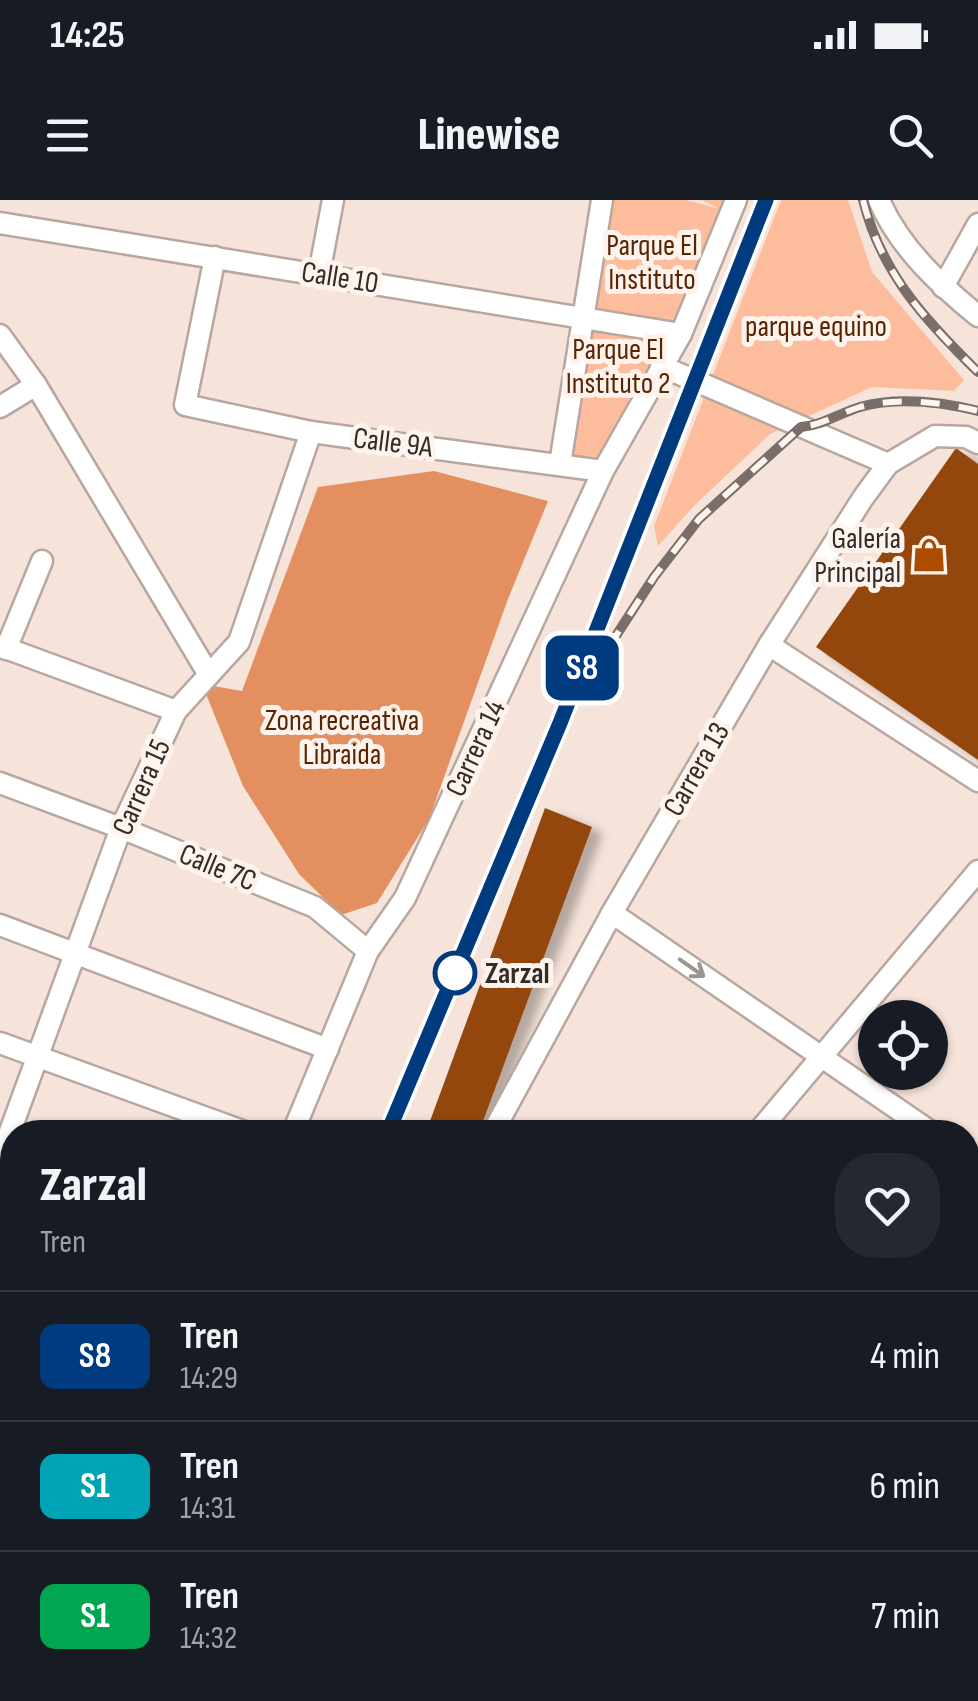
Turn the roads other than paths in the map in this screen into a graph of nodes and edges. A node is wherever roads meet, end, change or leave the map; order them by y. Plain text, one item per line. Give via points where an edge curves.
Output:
1 (333, 200) edge
2 (602, 200) edge
3 (879, 200) edge
4 (729, 201) edge
5 (0, 222) edge
6 (978, 224) edge
7 (215, 257) junction
8 (319, 274) junction
9 (943, 287) junction
10 (978, 316) edge
11 (584, 317) junction
12 (681, 334) junction
13 (0, 335) edge
14 (661, 366) junction
15 (36, 385) junction
16 (0, 407) edge
17 (311, 432) junction
18 (978, 443) edge
19 (560, 464) junction
20 (888, 464) junction
21 (603, 472) junction
22 (42, 561) dead end
23 (769, 644) junction
24 (3, 648) edge
25 (208, 675) junction
26 (176, 711) junction
27 (978, 781) edge
28 (0, 783) edge
29 (121, 828) junction
30 (978, 871) edge
31 (612, 913) junction
32 (0, 925) edge
33 (368, 951) junction
34 (75, 954) junction
35 (0, 1044) edge
36 (328, 1049) junction
37 (821, 1057) junction
38 (39, 1058) junction
39 (15, 1120) edge
40 (212, 1120) edge
41 (299, 1120) edge
42 (500, 1120) edge
43 (768, 1120) edge
44 (913, 1120) edge

1 - 8 street
2 - 11 street
3 - 9 street
4 - 12 street, Carrera 14
5 - 7 street, Calle 10
6 - 9 street
7 - 8 street, Calle 10
7 - 17 street, Calle 9A via 184,405
8 - 11 street, Calle 10
9 - 10 street
11 - 12 street, Calle 10
11 - 19 street
12 - 14 street, Carrera 14
13 - 15 street
14 - 20 street
14 - 21 street, Carrera 14
15 - 16 street
15 - 25 street
17 - 19 street, Calle 9A
17 - 25 street, Carrera 15 via 239,642
18 - 20 street, Carrera 13 via 935,436
19 - 21 street, Calle 9A
20 - 23 street, Carrera 13
21 - 33 street, Carrera 14 via 406,898
22 - 24 street
23 - 27 street
23 - 31 street, Carrera 13
24 - 26 street
25 - 26 street, Carrera 15
26 - 29 street, Carrera 15
28 - 29 street, Calle 7C
29 - 33 street, Calle 7C via 315,907
29 - 34 street, Carrera 15
30 - 37 street
31 -> 37 street
31 - 42 street, Carrera 13
32 - 34 street
33 - 36 street, Carrera 14
34 - 36 street
34 - 38 street, Carrera 15
35 - 38 street
36 - 41 street, Carrera 14
37 - 43 street
37 - 44 street
38 - 39 street, Carrera 15
38 - 40 street

